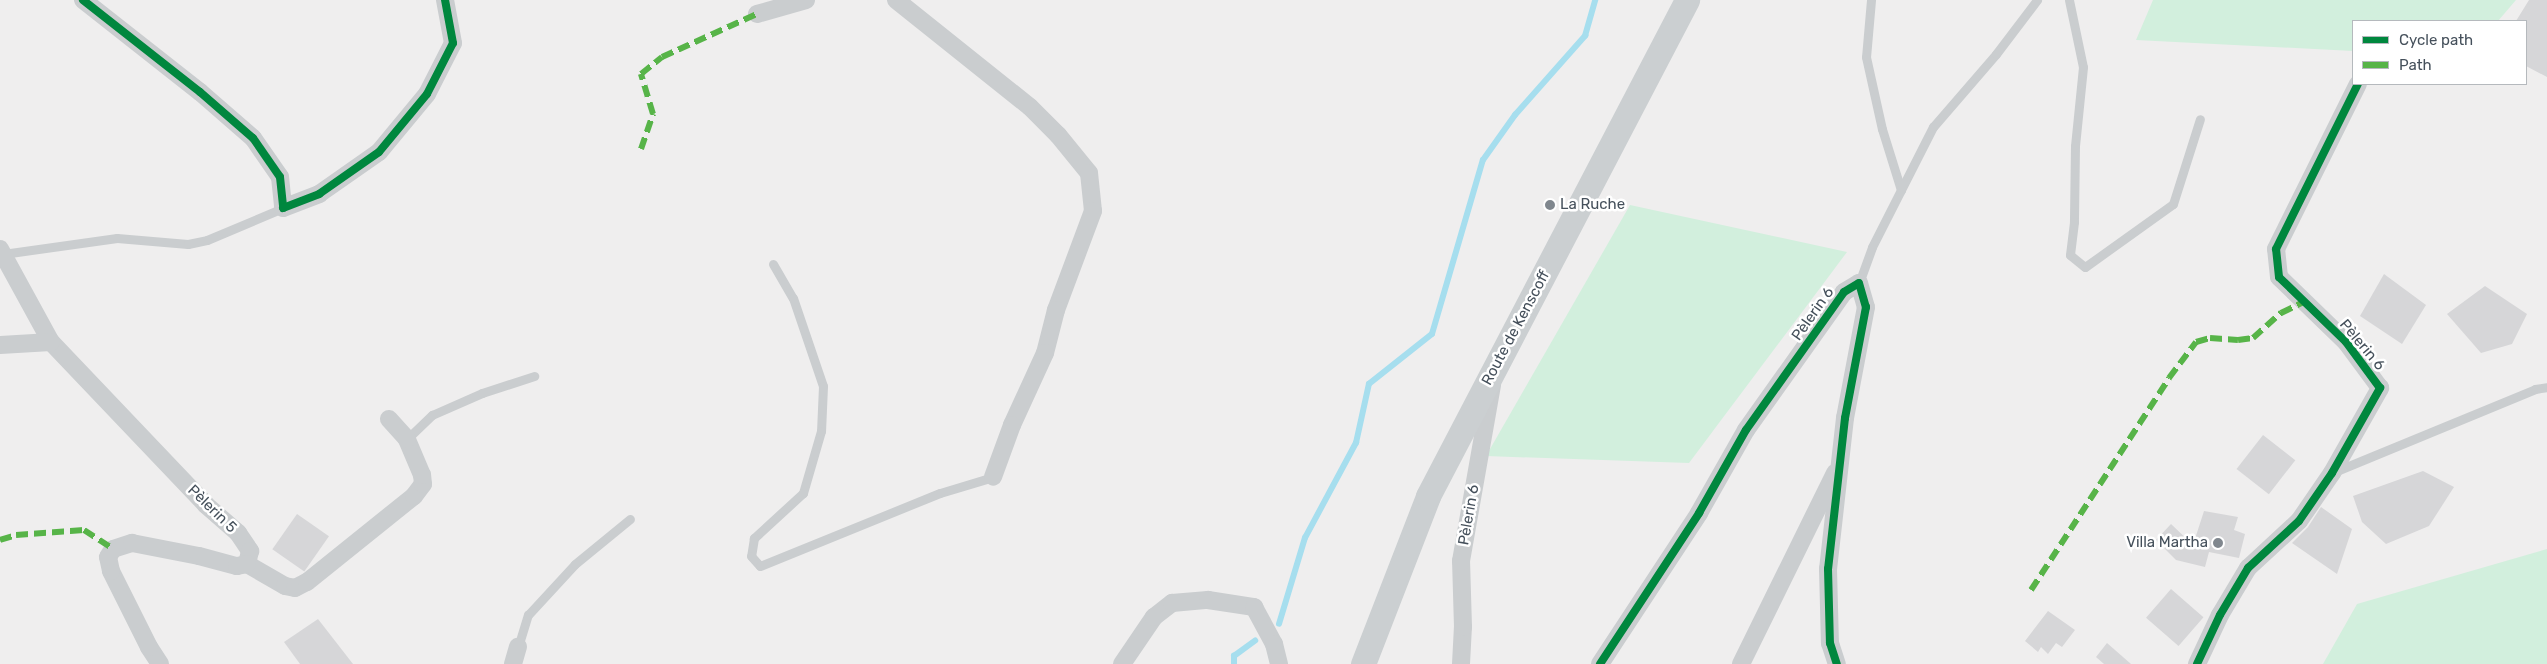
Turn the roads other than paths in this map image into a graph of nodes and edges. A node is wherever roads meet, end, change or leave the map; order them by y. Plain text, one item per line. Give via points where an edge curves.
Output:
1 (82, 0) edge
2 (446, 0) edge
3 (806, 0) edge
4 (896, 0) edge
5 (1687, 0) edge
6 (1871, 0) edge
7 (2037, 0) edge
8 (2069, 0) edge
9 (757, 14) dead end
10 (2358, 85) edge
11 (2200, 119) dead end
12 (1901, 190) junction
13 (284, 208) junction
14 (1, 252) edge
15 (772, 264) dead end
16 (1859, 283) junction
17 (51, 342) junction
18 (0, 345) edge
19 (1495, 368) junction
20 (534, 376) dead end
21 (2547, 387) edge
22 (389, 419) dead end
23 (408, 439) junction
24 (1841, 462) junction
25 (2332, 473) junction
26 (993, 477) joint
27 (630, 519) dead end
28 (247, 564) junction
29 (515, 656) edge
30 (160, 664) edge
31 (1122, 664) edge
32 (1279, 664) edge
33 (1363, 664) edge
34 (1461, 664) edge
35 (1600, 664) edge
36 (1741, 664) edge
37 (1836, 664) edge
38 (2197, 664) edge

1 - 13 street via 200,92 253,138 280,177
2 - 13 street via 453,43 427,94 380,152 319,194
3 - 9 street
4 - 26 street via 1030,106 1088,173 1093,211 1056,310 1046,353 1012,425
5 - 19 main road, Route de Kenscoff
6 - 12 lane via 1866,56 1882,130
7 - 12 lane via 1933,127
8 - 11 lane via 2083,67 2075,146 2070,255 2085,267 2173,204
10 - 25 street, Pèlerin 6 via 2276,249 2279,277 2346,342 2380,388
12 - 16 lane via 1872,247
13 - 14 lane via 207,240 188,244 117,238
14 - 17 street, Pèlerin 5
15 - 26 lane via 793,298 822,386 821,431 803,492 754,538 750,556 760,566 940,493
16 - 24 street via 1866,314 1845,418
16 - 35 street, Pèlerin 6 via 1844,292 1746,430 1699,513
17 - 18 street
17 - 28 street, Pèlerin 5 via 206,505 238,533 250,551
19 - 33 main road, Route de Kenscoff via 1428,496
19 - 34 street, Pèlerin 6 via 1461,561
20 - 23 lane via 482,393 432,415
21 - 25 lane via 2535,389
22 - 23 street
23 - 28 street via 423,484 414,496 307,582 295,588 285,586
24 - 36 street
24 - 37 street via 1828,569 1830,644
25 - 38 street, Pèlerin 6 via 2299,521 2248,568 2220,615
27 - 29 lane via 574,564 528,615
28 - 30 street via 236,566 132,543 113,548 108,557 110,571
31 - 32 street via 1154,617 1172,603 1208,600 1254,607 1274,644

